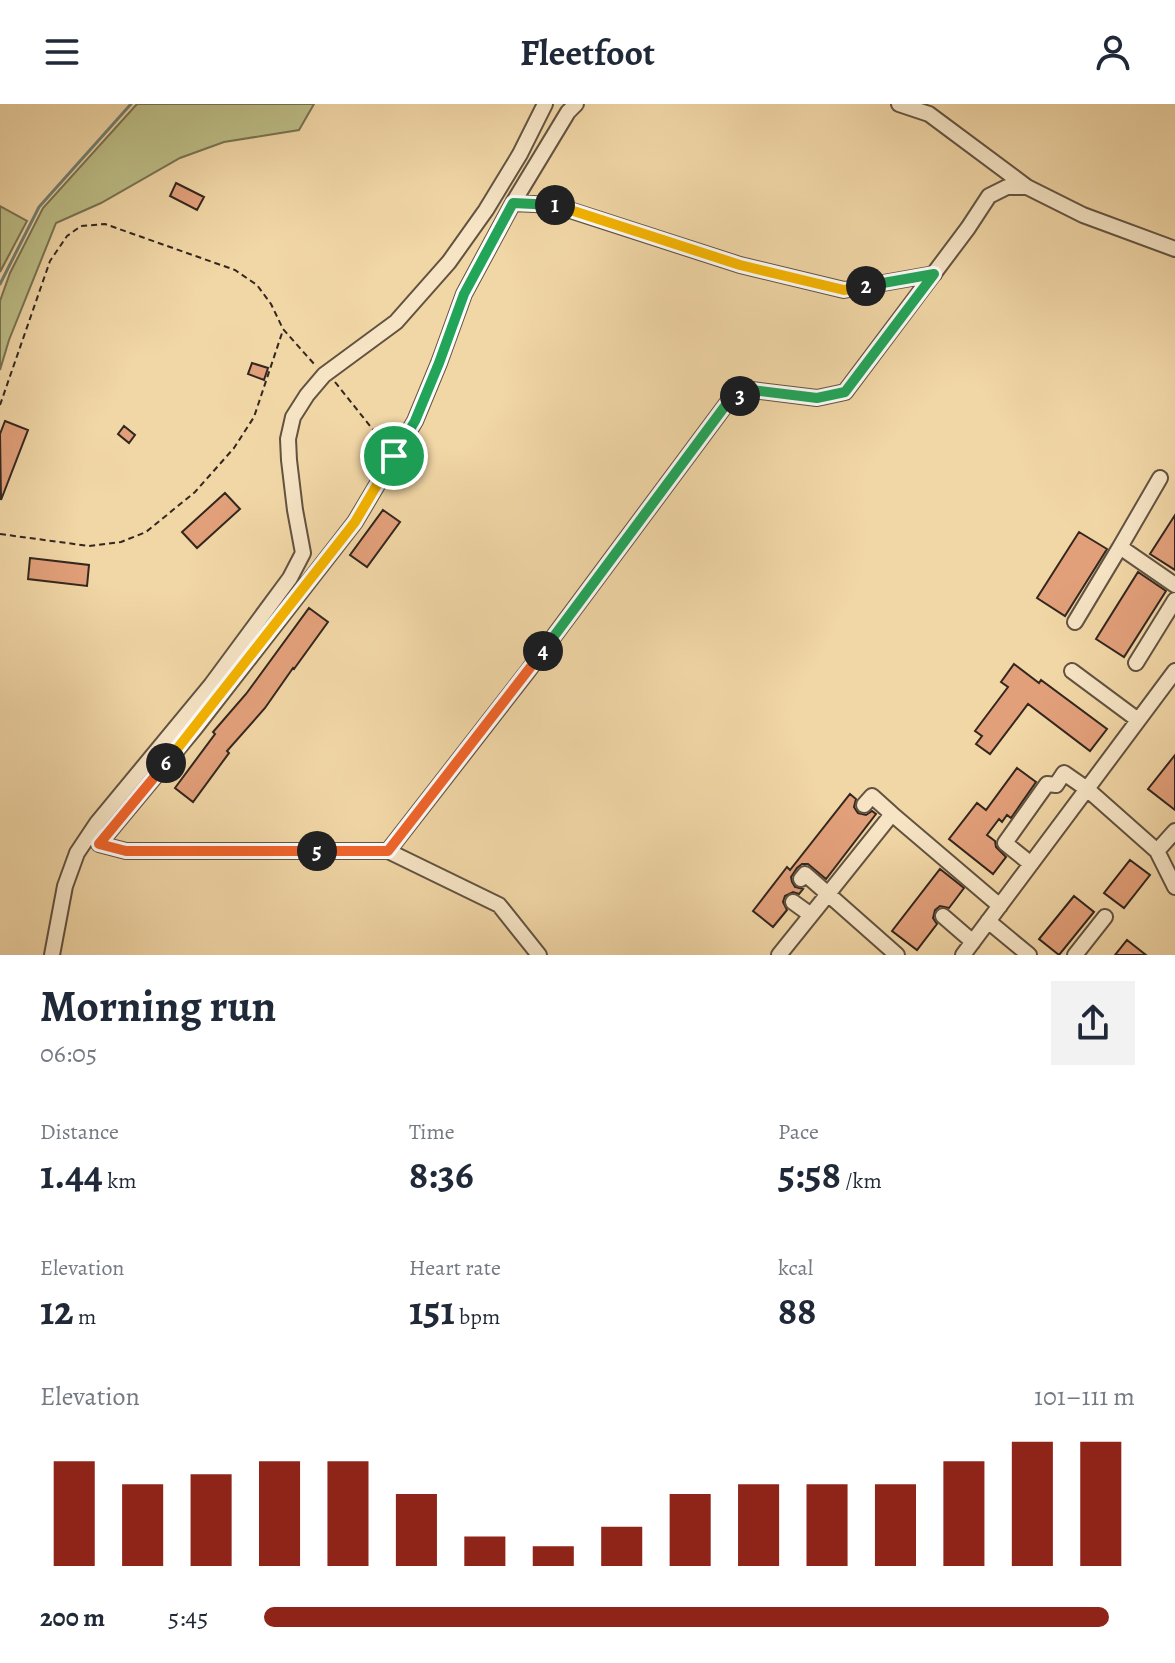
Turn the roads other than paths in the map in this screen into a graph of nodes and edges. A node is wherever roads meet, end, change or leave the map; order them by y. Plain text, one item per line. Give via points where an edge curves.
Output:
1 (545, 104) edge
2 (576, 104) edge
3 (899, 104) edge
4 (1027, 187) junction
5 (513, 203) junction
6 (1175, 249) edge
7 (934, 274) junction
8 (1160, 478) dead end
9 (1120, 547) junction
10 (1175, 585) edge
11 (1175, 600) edge
12 (1075, 622) dead end
13 (1136, 663) dead end
14 (1072, 671) dead end
15 (1175, 671) edge
16 (1138, 720) junction
17 (1087, 789) junction
18 (864, 805) dead end
19 (892, 814) junction
20 (1175, 831) edge
21 (388, 851) junction
22 (1157, 851) junction
23 (1031, 864) junction
24 (801, 879) dead end
25 (1175, 887) edge
26 (828, 894) junction
27 (793, 902) dead end
28 (1000, 906) junction
29 (811, 915) junction
30 (943, 916) dead end
31 (1105, 917) dead end
32 (988, 921) junction
33 (973, 942) junction
34 (52, 955) edge
35 (539, 955) edge
36 (779, 955) edge
37 (897, 955) edge
38 (963, 955) edge
39 (1029, 955) edge
40 (1075, 955) edge

1 - 34 street via 486,210 434,281 396,322 324,375 293,417 288,439 303,553 299,565 77,853
2 - 5 street
3 - 4 street via 929,114
4 - 6 street via 1083,215
4 - 7 street via 1007,187 989,196
5 - 7 street via 554,205 740,265 844,290
5 - 21 street via 464,294 415,421 355,522 99,844 126,851
7 - 21 street via 845,392 817,398 752,390 728,402
8 - 9 street
9 - 10 street
9 - 12 street
11 - 13 street
14 - 16 street
15 - 16 street
16 - 17 street
17 - 22 street
17 - 23 street
17 - 23 street via 1064,773 1056,785 1047,784 1005,843
18 - 19 street via 872,796
19 - 26 street
19 - 28 street
20 - 22 street
21 - 35 street via 499,905
22 - 25 street
23 - 28 street
24 - 26 street via 805,874
26 - 29 street
26 - 37 street
27 - 29 street
28 - 32 street
29 - 36 street
30 - 33 street
31 - 40 street
32 - 33 street
32 - 39 street
33 - 38 street

